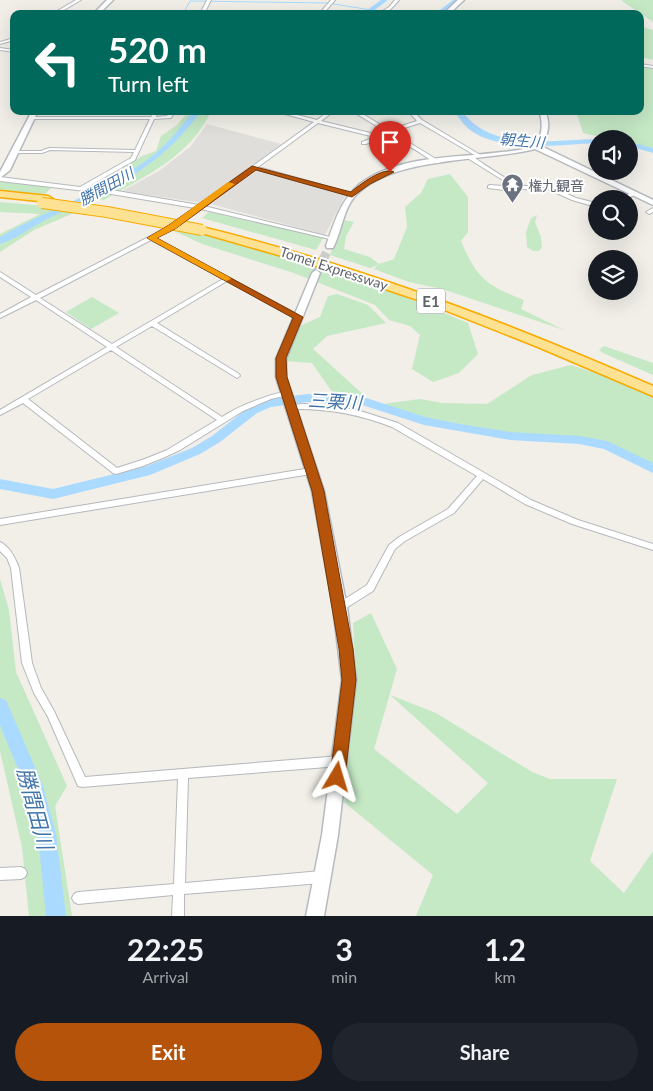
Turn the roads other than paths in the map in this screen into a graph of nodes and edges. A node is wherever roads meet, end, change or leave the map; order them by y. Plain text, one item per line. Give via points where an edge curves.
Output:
1 (79, 0) edge
2 (110, 0) edge
3 (333, 0) edge
4 (397, 0) edge
5 (461, 0) edge
6 (61, 10) edge
7 (100, 10) edge
8 (324, 10) edge
9 (387, 10) edge
10 (450, 10) edge
11 (34, 115) edge
12 (64, 115) edge
13 (154, 115) edge
14 (170, 115) edge
15 (291, 115) edge
16 (326, 115) edge
17 (360, 115) edge
18 (414, 115) edge
19 (544, 115) edge
20 (153, 118) junction
21 (316, 122) junction
22 (420, 122) junction
23 (388, 132) junction
24 (378, 138) junction
25 (364, 142) dead end
26 (394, 142) junction
27 (408, 144) junction
28 (539, 144) junction
29 (380, 148) dead end
30 (137, 151) junction
31 (15, 152) junction
32 (480, 156) junction
33 (471, 158) junction
34 (437, 162) junction
35 (254, 167) junction
36 (0, 177) edge
37 (513, 184) junction
38 (490, 187) dead end
39 (82, 188) junction
40 (625, 190) edge
41 (0, 194) edge
42 (352, 195) junction
43 (638, 196) edge
44 (0, 199) edge
45 (45, 201) junction
46 (588, 202) edge
47 (653, 203) edge
48 (200, 207) junction
49 (205, 228) junction
50 (151, 238) junction
51 (331, 243) joint
52 (316, 273) tunnel mouth
53 (0, 274) edge
54 (227, 279) junction
55 (36, 298) junction
56 (0, 316) edge
57 (299, 317) junction
58 (152, 323) junction
59 (111, 347) junction
60 (237, 376) dead end
61 (653, 383) edge
62 (653, 391) edge
63 (286, 393) junction
64 (23, 399) junction
65 (291, 407) junction
66 (0, 412) edge
67 (221, 419) junction
68 (311, 471) junction
69 (481, 476) junction
70 (0, 522) edge
71 (0, 545) edge
72 (653, 548) edge
73 (340, 607) junction
74 (340, 761) junction
75 (183, 775) junction
76 (21, 873) dead end
77 (0, 874) edge
78 (321, 877) junction
79 (180, 888) junction
80 (78, 898) dead end
81 (178, 916) edge
82 (315, 916) edge

1 - 6 street
2 - 7 street
3 - 8 street
4 - 9 street
5 - 10 street
11 - 31 street
12 - 20 street
13 - 20 street
14 - 20 street
15 - 21 street
16 - 21 street
17 - 23 street
18 - 22 street
19 - 28 street via 546,119
20 - 30 street
21 - 24 street
21 - 35 street
22 - 23 street
22 - 32 street
23 - 27 street
24 - 25 street
24 - 26 street
26 - 27 street
26 - 29 street
27 - 34 street
28 - 32 street
28 - 40 street
30 - 31 street via 49,149
30 - 39 street via 133,159
31 - 36 street
32 - 33 street
33 - 34 street
33 - 37 street
34 - 42 street via 390,172 367,182
35 - 42 street
35 - 48 street
36 - 39 street
37 - 38 street via 504,188
37 - 46 street via 530,188 539,183
39 - 48 street
41 - 45 highway, Tomei Expressway / E1
42 - 51 street
43 - 47 street
44 - 45 highway, Tomei Expressway / E1
45 - 49 highway, Tomei Expressway / E1, bridge
48 - 50 street
48 - 51 street
49 - 61 highway, Tomei Expressway / E1 via 308,253 410,286 522,328
49 - 62 highway, Tomei Expressway / E1 via 408,292
50 - 54 street
50 - 55 street
52 - 57 street
53 - 55 street
54 - 57 street
54 - 58 street
55 - 56 street
55 - 59 street
57 - 63 street via 281,358 281,377
58 - 59 street
58 - 60 street
59 - 64 street
59 - 67 street
63 - 65 street
63 - 67 street via 248,404
64 - 66 street
64 - 67 street via 116,470 149,462
65 - 68 street
65 - 69 street via 343,408 378,418
68 - 70 street
68 - 73 street via 318,491
69 - 72 street via 528,502 575,522
69 - 73 street via 451,511 392,547 370,588
71 - 75 street via 15,568 27,663 36,690 51,714 82,782
73 - 74 street via 349,680
74 - 75 street
74 - 78 street
75 - 79 street
76 - 77 street
78 - 79 street
78 - 82 street
79 - 80 street
79 - 81 street

